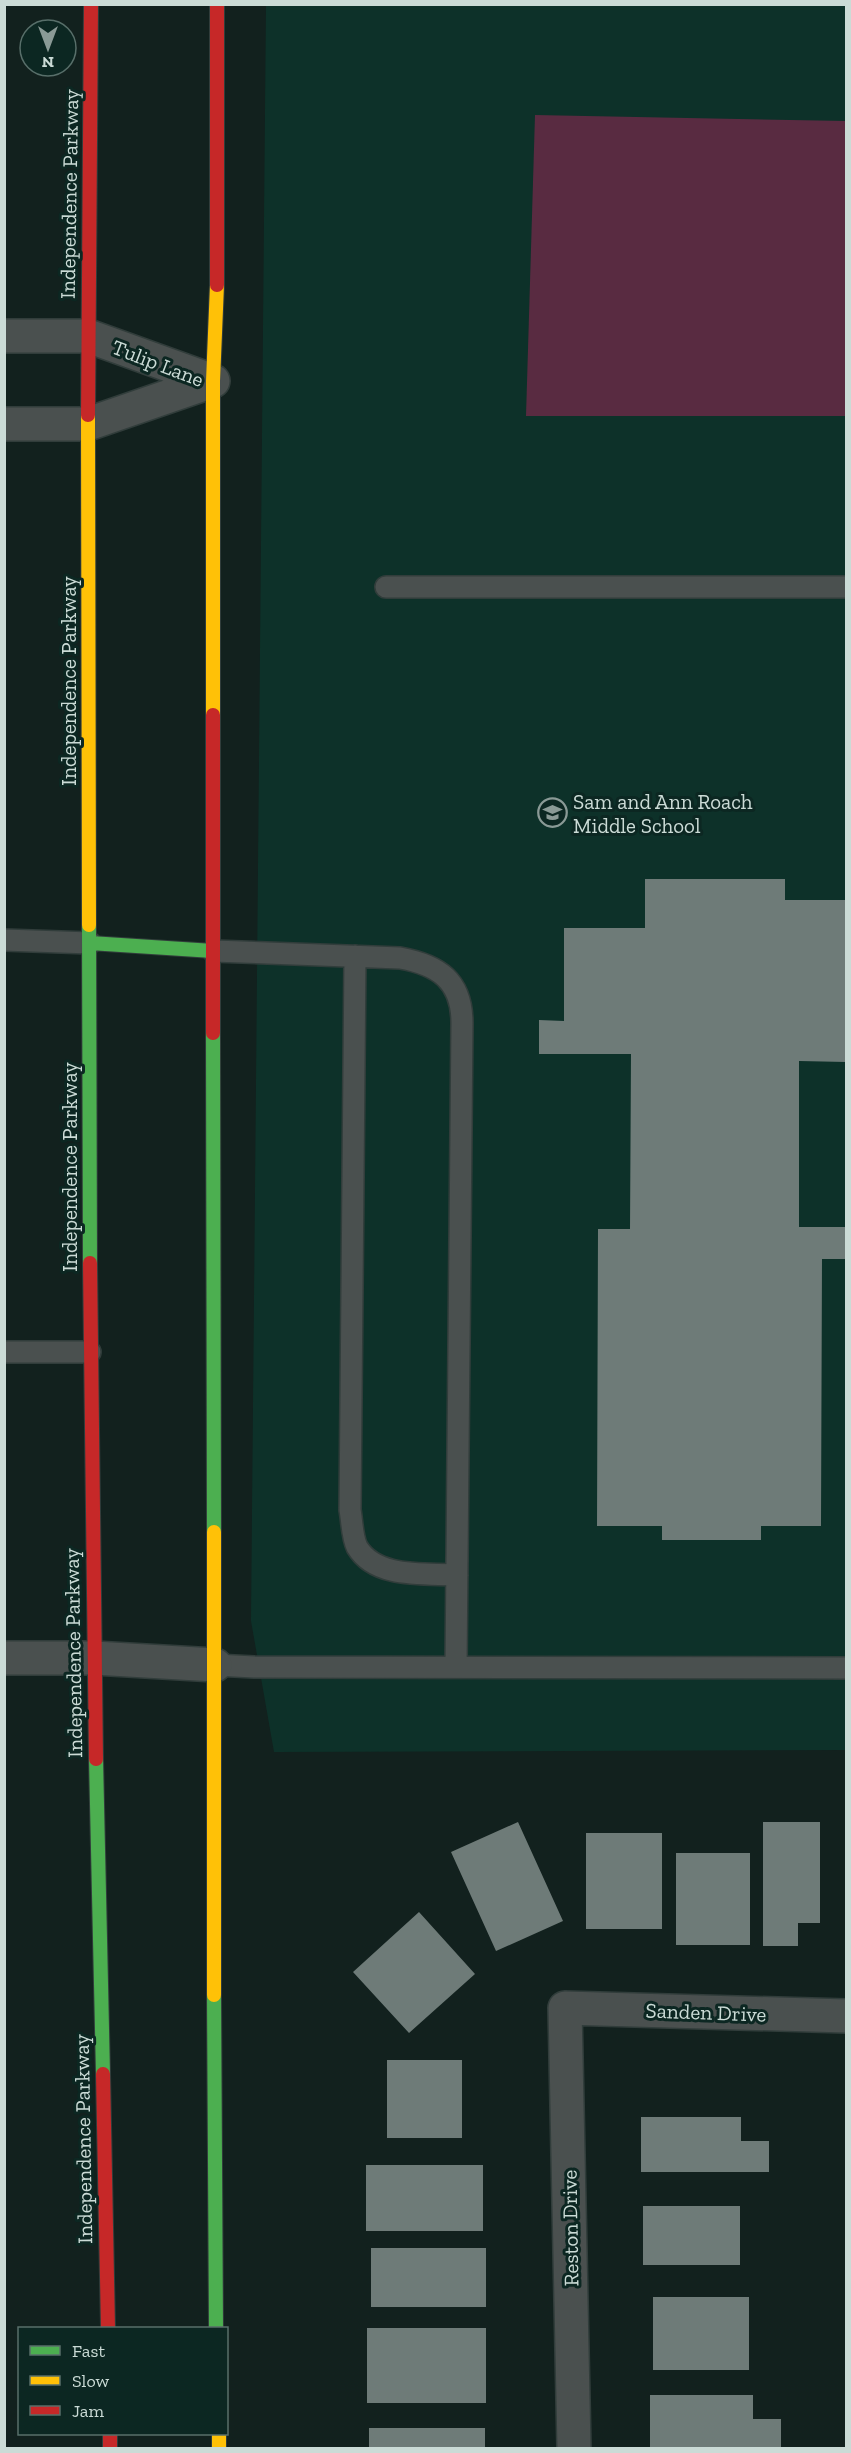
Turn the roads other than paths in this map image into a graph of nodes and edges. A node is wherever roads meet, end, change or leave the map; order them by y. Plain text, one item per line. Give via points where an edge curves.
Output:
1 (91, 4) edge
2 (217, 4) edge
3 (4, 336) edge
4 (88, 336) junction
5 (213, 381) junction
6 (4, 424) edge
7 (88, 424) junction
8 (386, 587) dead end
9 (846, 587) edge
10 (4, 940) edge
11 (90, 943) junction
12 (213, 951) junction
13 (356, 956) junction
14 (4, 1352) edge
15 (90, 1352) junction
16 (457, 1575) junction
17 (4, 1658) edge
18 (94, 1658) junction
19 (215, 1665) junction
20 (456, 1667) junction
21 (846, 1668) edge
22 (565, 2008) joint
23 (846, 2016) edge
24 (108, 2327) edge
25 (216, 2327) edge
26 (574, 2448) edge

1 - 4 main road, Independence Parkway
2 - 5 main road via 217,296
3 - 4 street, Tulip Lane
4 - 5 street, Tulip Lane
4 - 7 main road, Independence Parkway
5 - 7 street, Tulip Lane
5 - 12 main road
6 - 7 street, Tulip Lane
7 - 11 main road, Independence Parkway
8 - 9 lane
10 - 11 lane
11 - 12 main road
11 - 15 main road, Independence Parkway
12 - 13 lane
12 - 19 main road
13 - 16 lane via 400,958 438,970 450,981 462,1013
13 - 16 lane via 350,1510 357,1546 371,1561 391,1570
14 - 15 lane
15 - 18 main road, Independence Parkway
16 - 20 lane
17 - 18 street
18 - 19 street
18 - 24 main road, Independence Parkway
19 - 20 lane
19 - 25 main road
20 - 21 lane
22 - 23 street, Sanden Drive
22 - 26 street, Reston Drive

